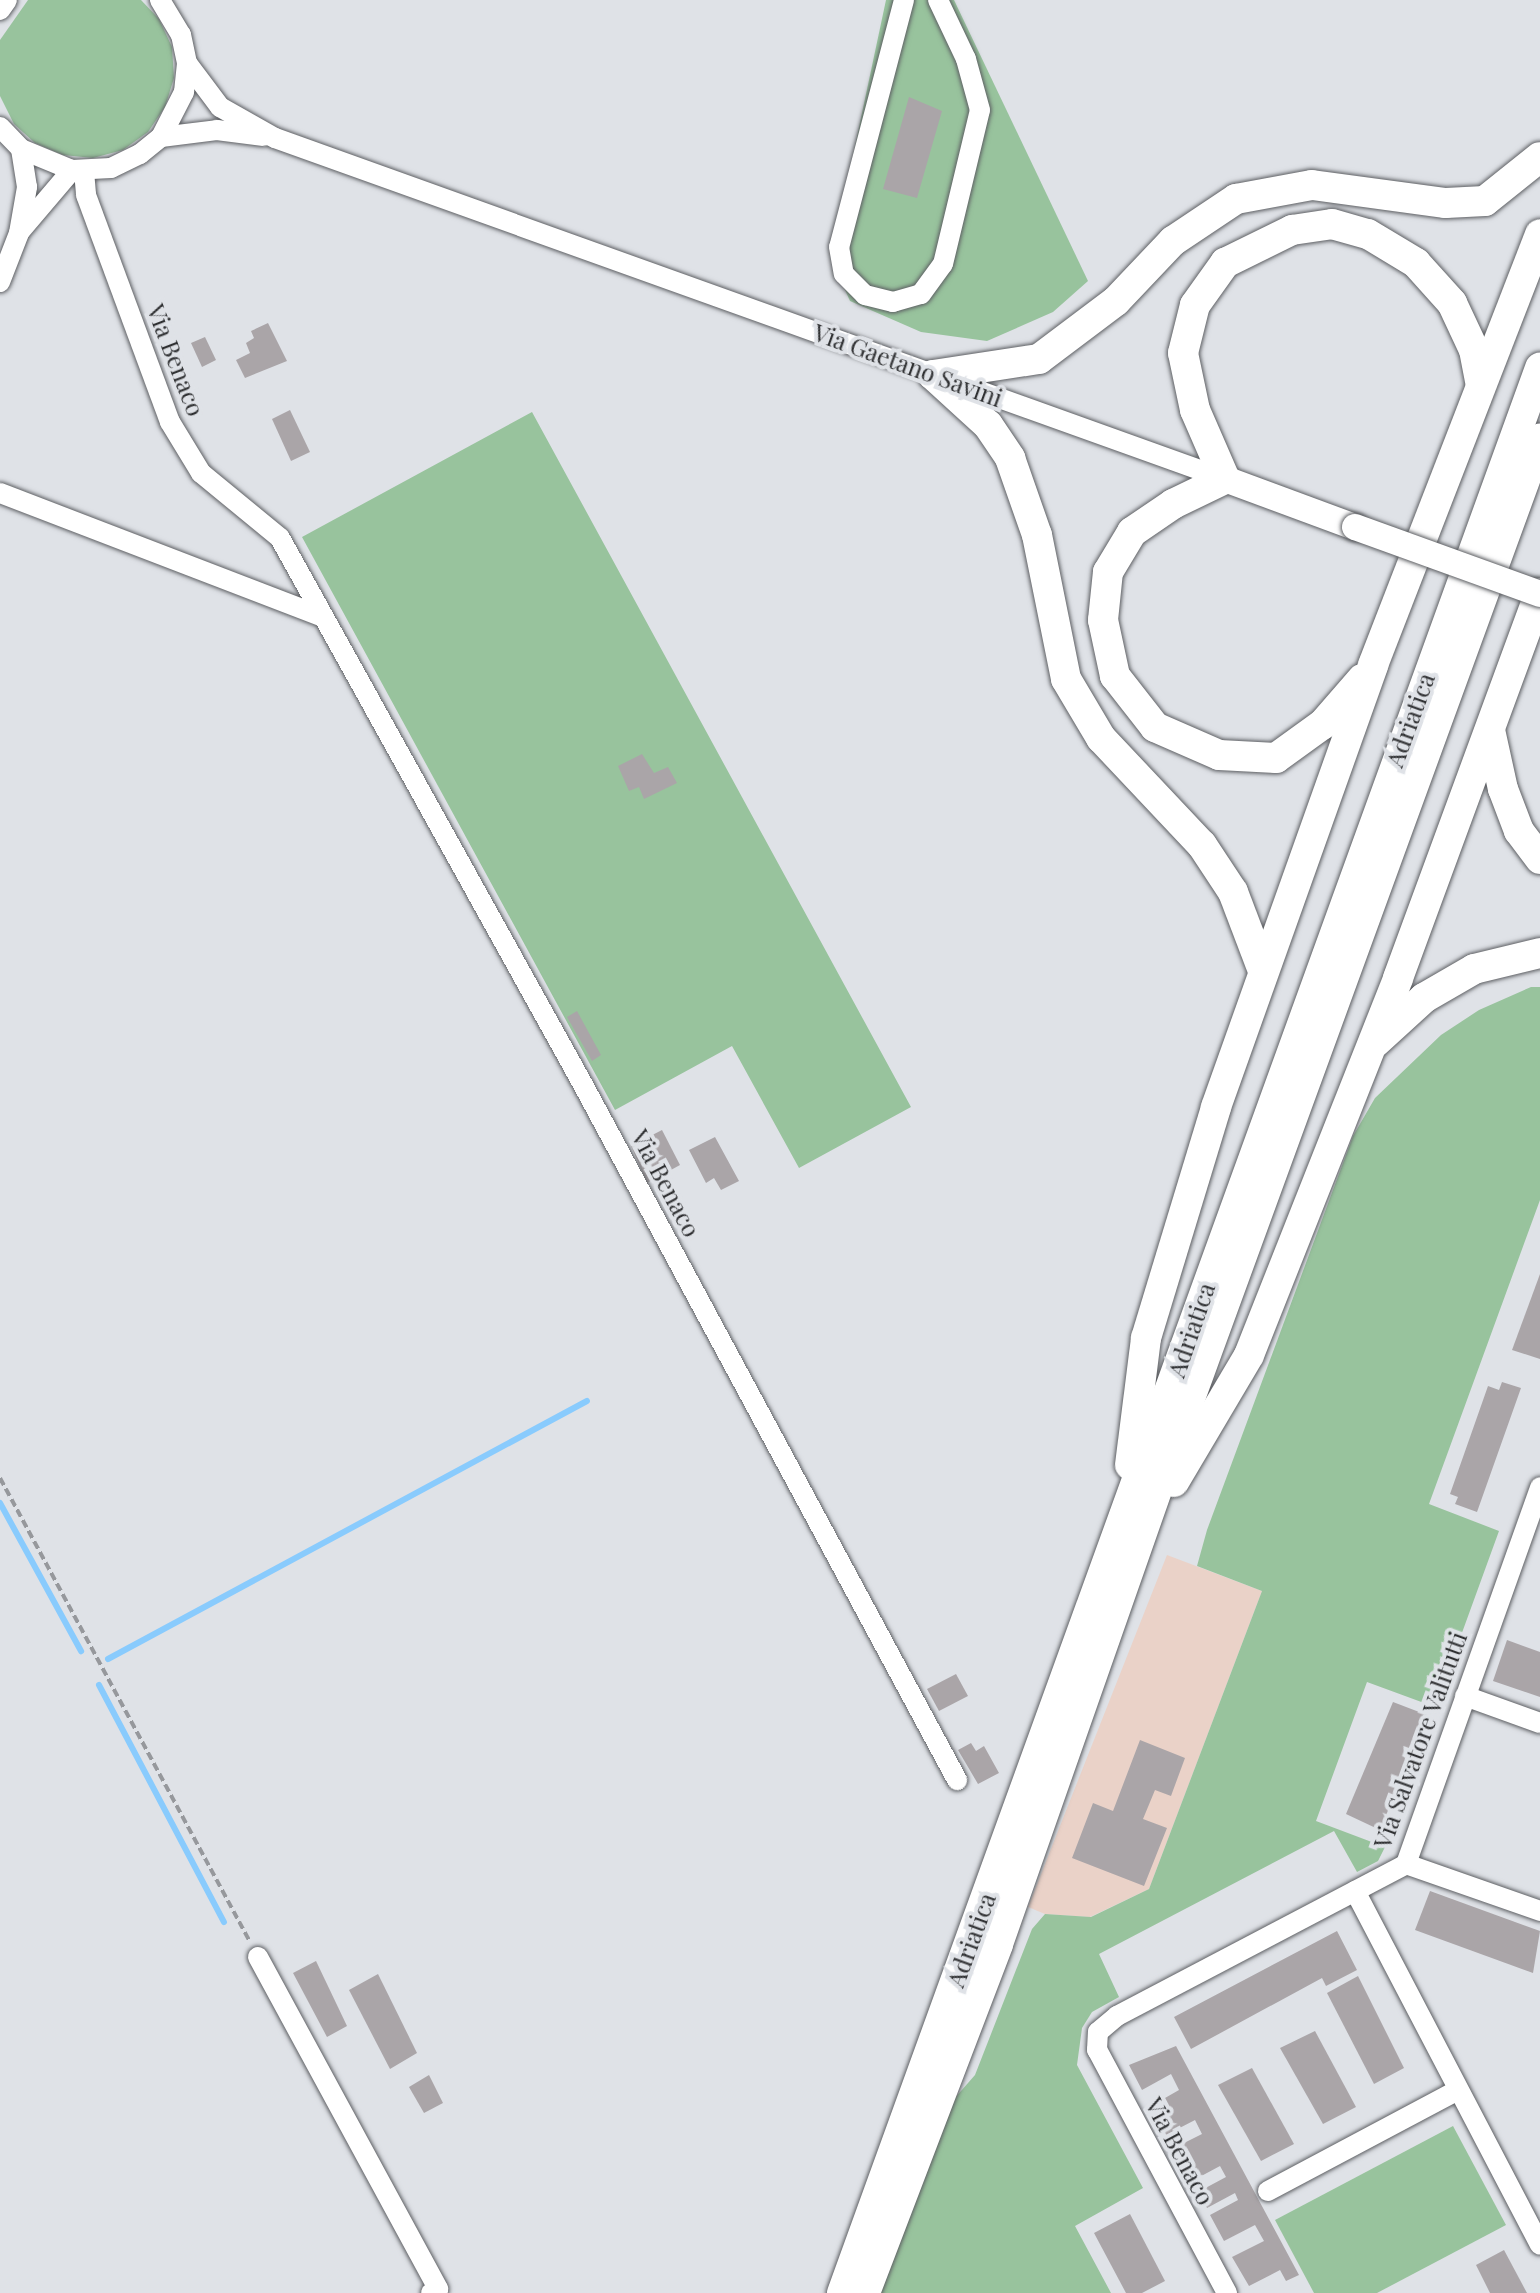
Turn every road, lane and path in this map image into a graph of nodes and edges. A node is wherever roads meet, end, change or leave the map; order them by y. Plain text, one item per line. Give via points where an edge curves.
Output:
1 (7, 0) edge
2 (160, 0) edge
3 (904, 0) edge
4 (938, 0) edge
5 (0, 10) edge
6 (187, 63) junction
7 (0, 127) edge
8 (161, 137) junction
9 (275, 138) junction
10 (21, 149) junction
11 (1540, 157) edge
12 (78, 171) junction
13 (19, 233) junction
14 (1540, 234) edge
15 (0, 282) edge
16 (1540, 368) edge
17 (933, 375) junction
18 (1480, 382) junction
19 (1540, 439) edge
20 (1225, 479) junction
21 (0, 493) edge
22 (1540, 594) edge
23 (320, 616) junction
24 (1373, 665) junction
25 (1490, 730) junction
26 (1540, 859) edge
27 (1540, 953) edge
28 (1263, 971) junction
29 (1371, 1046) junction
30 (0, 1478) edge
31 (1540, 1487) edge
32 (1132, 1531) junction
33 (1465, 1696) junction
34 (1540, 1723) edge
35 (957, 1780) dead end
36 (1406, 1864) junction
37 (1355, 1891) junction
38 (1540, 1911) edge
39 (258, 1957) joint
40 (1098, 2032) joint
41 (1458, 2090) junction
42 (1268, 2191) dead end
43 (1540, 2245) edge
44 (431, 2293) edge
45 (842, 2293) edge
46 (865, 2293) edge
47 (1227, 2293) edge

1 - 5 street
2 - 6 street via 181,35
3 - 4 street via 839,247 844,274 865,295 893,302 921,294 943,264 980,110 966,59
6 - 8 street via 184,92
6 - 9 street, Via Gaetano Savini via 220,107
7 - 10 street
8 - 9 street, Via Gaetano Savini via 217,130
8 - 12 street via 111,168
9 - 17 street, Via Gaetano Savini
10 - 12 street
10 - 13 street via 27,187
11 - 17 highway via 1485,201 1433,202 1312,185 1236,199 1173,241 1116,301 1039,359
12 - 13 street
12 - 23 street, Via Benaco via 170,422 201,473 280,538
13 - 15 street
14 - 18 highway
16 - 32 highway, Adriatica
17 - 20 street, Via Gaetano Savini
17 - 28 highway via 988,425 1010,458 1037,535 1066,679 1101,738 1202,845 1233,892
18 - 20 highway via 1474,350 1452,303 1416,263 1368,234 1332,224 1292,230 1225,263 1195,305 1183,353 1195,410
18 - 24 highway
19 - 32 highway, Adriatica
20 - 22 main road, Via Gaetano Savini, bridge
20 - 24 highway via 1173,504 1132,532 1108,572 1103,620 1115,676 1155,727 1219,755 1276,758 1323,724
21 - 23 street
22 - 25 highway
23 - 35 street, Via Benaco via 581,1081
24 - 28 highway
25 - 26 highway via 1519,831
25 - 29 highway
27 - 29 highway via 1474,969 1424,998
28 - 32 highway via 1178,1222 1146,1338
29 - 32 highway via 1249,1355
30 - 39 path
31 - 33 street, Via Salvatore Valitutti
32 - 45 highway, Adriatica
32 - 46 highway, Adriatica via 998,1944
33 - 34 street
33 - 36 street, Via Salvatore Valitutti
36 - 37 street, Via Salvatore Valitutti
36 - 38 street
37 - 40 street, Via Salvatore Valitutti via 1117,2016
37 - 41 street
39 - 44 street via 438,2289
40 - 47 street, Via Benaco via 1097,2050
41 - 42 street
41 - 43 street

